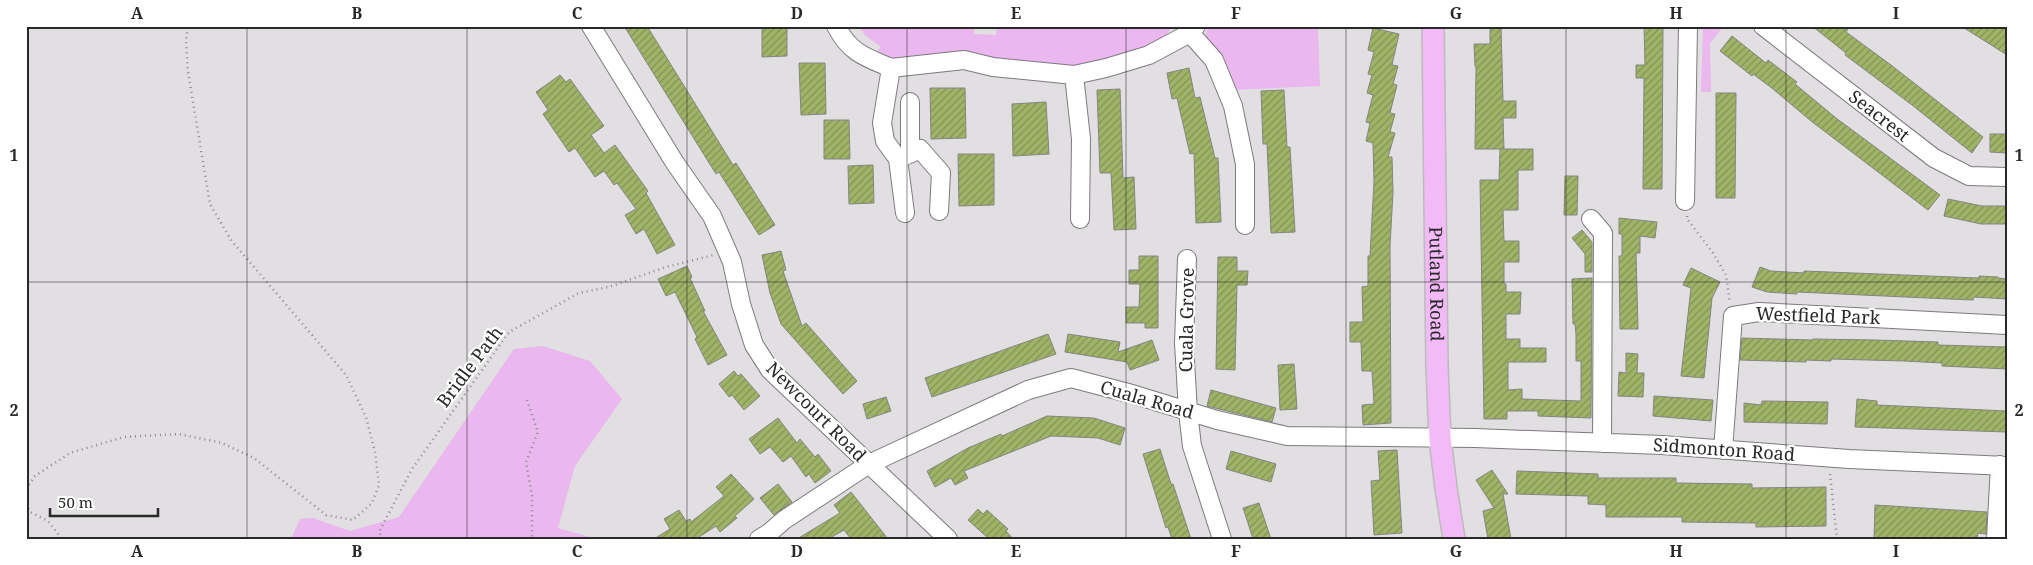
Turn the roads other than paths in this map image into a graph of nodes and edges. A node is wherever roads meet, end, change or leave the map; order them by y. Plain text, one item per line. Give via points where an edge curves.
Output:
1 (591, 26) edge
2 (836, 26) edge
3 (1433, 26) edge
4 (1688, 26) edge
5 (1763, 26) edge
6 (1193, 29) edge
7 (891, 68) junction
8 (1074, 75) junction
9 (910, 102) dead end
10 (904, 157) junction
11 (2007, 177) edge
12 (1685, 201) road end
13 (939, 211) dead end
14 (905, 213) dead end
15 (1080, 219) dead end
16 (1591, 219) dead end
17 (1245, 225) dead end
18 (1187, 259) dead end
19 (2007, 325) edge
20 (1188, 412) junction
21 (1440, 438) junction
22 (1602, 443) junction
23 (1723, 450) junction
24 (869, 464) junction
25 (2004, 466) edge
26 (767, 537) edge
27 (948, 539) edge
28 (1222, 539) edge
29 (1454, 539) edge
30 (1996, 539) edge

1 - 24 street, Newcourt Road via 675,163 712,216 732,262 754,345 770,370
2 - 7 street via 841,37 860,56
3 - 21 main road, Putland Road
4 - 12 street
5 - 11 street, Seacrest via 1934,158 1969,176
6 - 8 street via 1149,55
6 - 17 street via 1214,60 1233,106 1245,164
7 - 8 street via 964,60 993,67
7 - 10 street via 882,123 885,141
8 - 15 street via 1081,139
9 - 10 street
10 - 13 street via 920,149 941,173
10 - 14 street
16 - 22 street via 1603,233
18 - 20 street, Cuala Grove via 1184,343
19 - 23 street, Westfield Park via 1759,312 1733,316
20 - 21 street, Cuala Road via 1287,436
20 - 24 street, Cuala Road via 1071,378 1028,390
20 - 28 street, Cuala Grove via 1192,446
21 - 22 street, Sidmonton Road
21 - 29 main road, Putland Road
22 - 23 street, Sidmonton Road
23 - 25 street, Sidmonton Road
24 - 26 street, Cuala Road via 784,520
24 - 27 street, Newcourt Road
25 - 30 street

